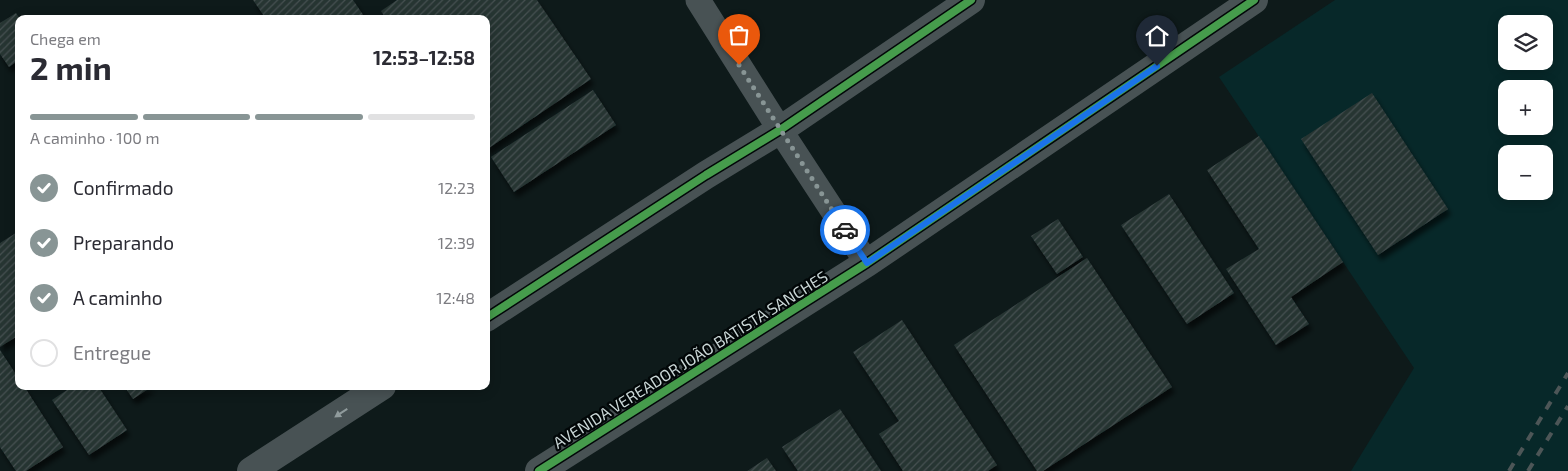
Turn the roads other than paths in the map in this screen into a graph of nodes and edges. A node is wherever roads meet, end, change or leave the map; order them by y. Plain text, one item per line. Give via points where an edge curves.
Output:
1 (698, 0) edge
2 (971, 0) edge
3 (1254, 0) edge
4 (780, 130) junction
5 (867, 263) junction
6 (490, 315) edge
7 (376, 390) edge
8 (251, 471) edge
9 (539, 471) edge

1 - 4 street
2 - 4 street
3 - 5 street, AVENIDA VEREADOR JOÃO BATISTA SANCHES
4 - 5 street
4 - 6 street
5 - 9 street, AVENIDA VEREADOR JOÃO BATISTA SANCHES
7 -> 8 street

